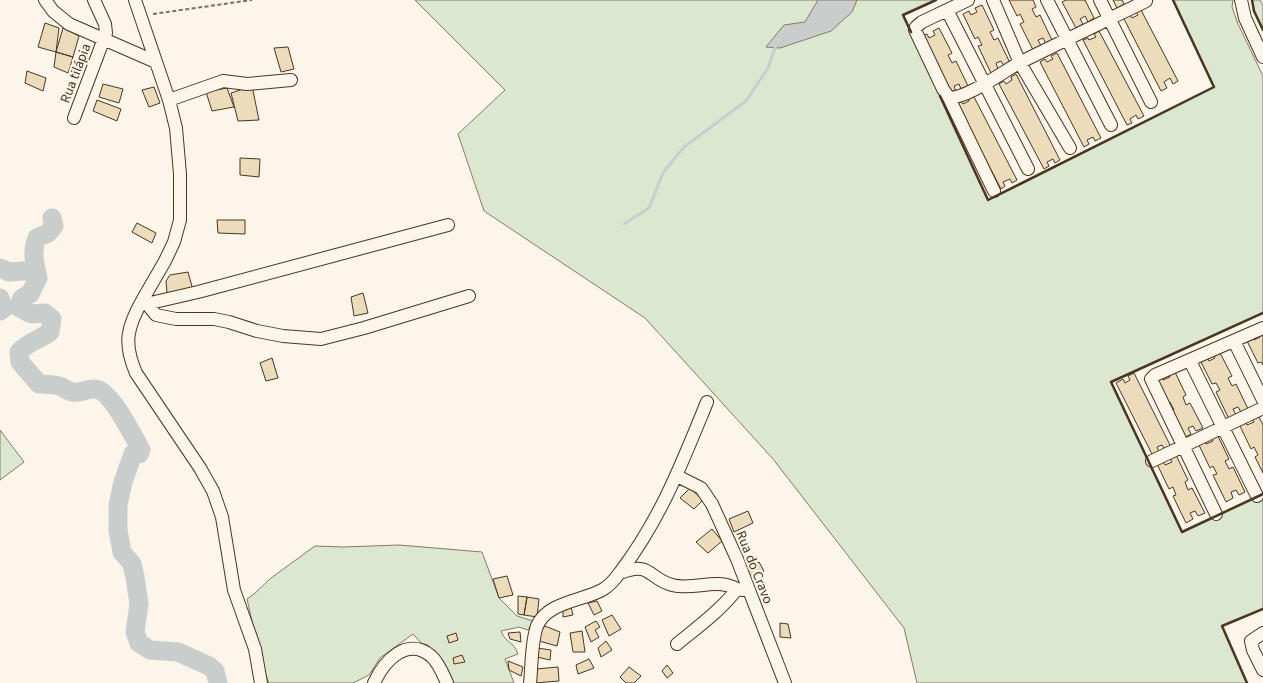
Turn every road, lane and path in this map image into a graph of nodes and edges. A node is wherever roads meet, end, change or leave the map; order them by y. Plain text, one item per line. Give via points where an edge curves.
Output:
1 (45, 0) edge
2 (94, 0) edge
3 (135, 0) edge
4 (252, 0) edge
5 (968, 0) edge
6 (993, 0) edge
7 (1047, 0) edge
8 (1100, 0) edge
9 (1146, 0) edge
10 (1241, 0) edge
11 (947, 10) junction
12 (141, 16) junction
13 (1110, 19) junction
14 (104, 39) junction
15 (1067, 40) junction
16 (1263, 57) edge
17 (156, 62) junction
18 (1020, 63) junction
19 (291, 80) dead end
20 (984, 84) junction
21 (949, 98) junction
22 (170, 100) junction
23 (1151, 102) dead end
24 (74, 118) dead end
25 (1111, 125) dead end
26 (1070, 148) dead end
27 (1028, 169) dead end
28 (994, 191) dead end
29 (448, 225) dead end
30 (468, 296) dead end
31 (144, 301) junction
32 (1263, 328) edge
33 (1234, 341) junction
34 (1190, 361) junction
35 (1263, 400) edge
36 (707, 402) dead end
37 (1263, 408) edge
38 (1223, 427) junction
39 (1183, 446) junction
40 (1152, 461) dead end
41 (677, 476) junction
42 (1257, 496) dead end
43 (1216, 514) dead end
44 (620, 573) junction
45 (743, 590) junction
46 (1263, 633) edge
47 (677, 644) dead end
48 (1263, 670) edge
49 (372, 681) edge
50 (261, 683) edge
51 (448, 683) edge
52 (530, 683) edge
53 (785, 683) edge

1 - 14 street via 60,18
2 - 14 street via 106,29
3 - 12 street
4 - 12 path
5 - 11 street
6 - 18 street
7 - 15 street
8 - 13 street
9 - 13 street
10 - 16 street via 1245,18
11 - 20 street
11 - 21 street via 918,24 915,30
12 - 17 street
13 - 15 street
13 - 23 street
14 - 17 street
14 - 24 street, Rua tilápia
15 - 18 street
15 - 25 street
17 - 22 street
18 - 20 street
18 - 26 street
19 - 22 street via 247,84 223,82
20 - 21 street
20 - 27 street
21 - 28 street
22 - 31 street via 179,155 180,220 174,242
29 - 31 street via 198,292
30 - 31 street via 321,339 265,332 214,319 162,318
31 - 50 street via 129,326 130,358 136,373 213,491 222,517 234,590 255,649
32 - 33 street
33 - 34 street
33 - 35 street
34 - 38 street
34 - 39 street via 1151,379
36 - 41 street
37 - 38 street
38 - 39 street
38 - 42 street
39 - 40 street
39 - 43 street
41 - 44 street via 649,531
41 - 45 street, Rua do Cravo via 700,488 709,499 729,542
44 - 45 street via 642,568 672,585 723,584
44 - 52 street via 610,585 552,609 545,616 535,637
45 - 47 street
45 - 53 street, Rua do Cravo
46 - 48 street via 1251,641
49 - 51 street via 396,654 417,648 432,657

